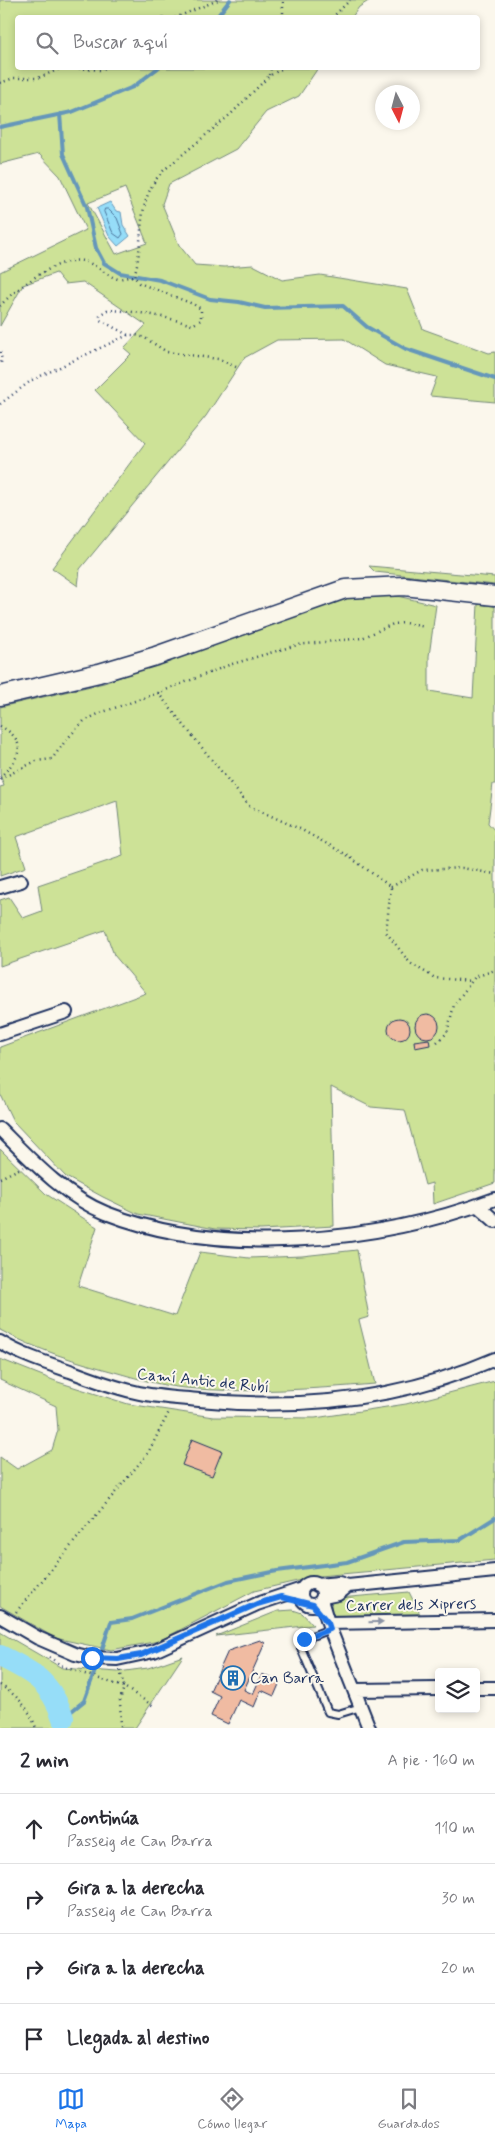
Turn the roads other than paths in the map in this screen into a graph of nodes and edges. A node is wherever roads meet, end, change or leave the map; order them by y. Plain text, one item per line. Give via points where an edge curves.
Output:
1 (495, 596) edge
2 (0, 696) edge
3 (21, 881) dead end
4 (0, 887) edge
5 (66, 1012) dead end
6 (0, 1034) edge
7 (0, 1129) edge
8 (495, 1199) edge
9 (478, 1206) junction
10 (495, 1222) edge
11 (0, 1342) edge
12 (495, 1359) edge
13 (495, 1571) edge
14 (317, 1585) junction
15 (348, 1586) junction
16 (302, 1589) junction
17 (281, 1597) junction
18 (315, 1601) junction
19 (4, 1618) edge
20 (495, 1620) edge
21 (329, 1626) junction
22 (480, 1688) edge
23 (495, 1688) edge
24 (435, 1689) edge
25 (354, 1690) junction
26 (361, 1707) junction
27 (369, 1728) edge

1 - 2 main road via 404,586 344,589 156,656
3 - 4 street
5 - 6 street
7 - 9 street via 66,1189 105,1212 158,1229 206,1237 259,1240 354,1234
8 - 9 street
9 - 10 street
11 - 12 street, Camí Antic de Rubí via 40,1361 128,1390 235,1404 278,1405 387,1394 468,1371
13 - 15 street
14 - 15 street via 339,1583
14 - 16 street via 307,1584
14 - 18 street via 322,1590
15 - 18 street via 338,1594
16 - 17 street
16 - 18 street via 301,1596
17 - 18 street
17 - 19 street via 257,1604 154,1651 118,1659 75,1654
18 - 21 street
21 -> 20 street, Carrer dels Xiprers
21 - 25 street
21 - 26 lane via 304,1639 301,1648 328,1712 338,1714
22 - 23 street
24 - 25 street
25 - 26 street
26 - 27 street

